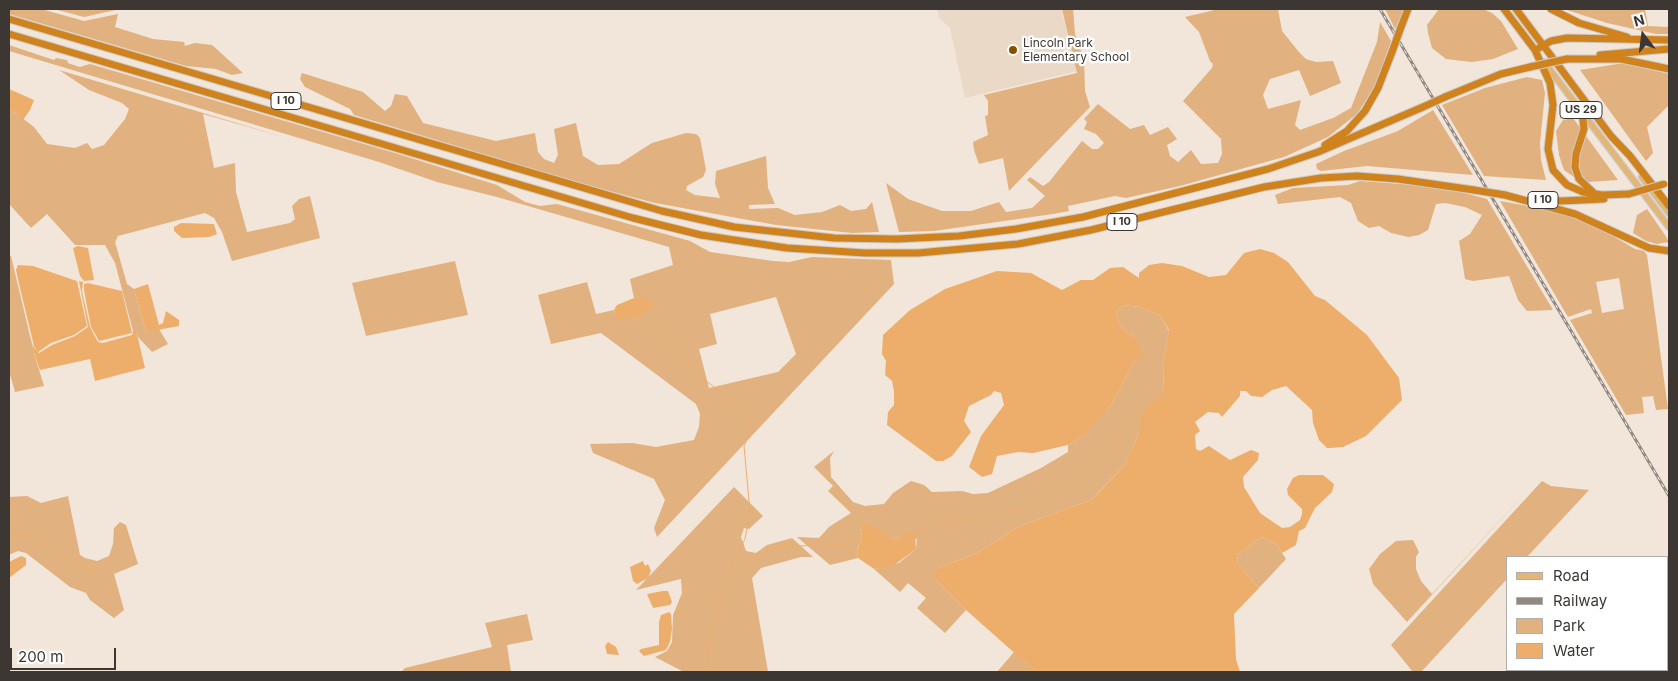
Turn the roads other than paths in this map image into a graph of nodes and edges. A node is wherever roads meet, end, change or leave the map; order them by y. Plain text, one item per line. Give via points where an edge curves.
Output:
1 (1408, 9) edge
2 (1504, 9) edge
3 (1509, 9) edge
4 (1516, 9) edge
5 (1551, 9) edge
6 (9, 19) edge
7 (1529, 27) junction
8 (9, 34) edge
9 (1637, 40) junction
10 (1669, 40) edge
11 (1543, 46) junction
12 (1669, 49) edge
13 (1535, 50) junction
14 (1567, 59) junction
15 (1669, 70) edge
16 (1582, 112) junction
17 (1611, 136) junction
18 (1303, 158) junction
19 (1668, 183) edge
20 (1629, 194) junction
21 (1505, 195) junction
22 (1596, 195) junction
23 (1669, 206) edge
24 (1669, 213) edge
25 (1669, 227) edge
26 (1669, 251) edge

1 - 18 highway, bridge via 1375,94 1360,117 1342,135
2 - 13 highway, US 29
3 - 7 highway via 1522,26
4 - 7 highway, US 29
5 - 9 highway via 1579,23
6 - 18 highway, I 10 via 662,211 781,233 907,239 1016,229 1126,206
7 - 11 highway, US 29
8 - 21 highway, I 10, bridge via 633,218 701,235 787,248 918,253 1018,244 1091,230 1273,185 1321,178 1398,178
9 - 10 highway
9 - 11 highway via 1567,38
11 - 13 highway
11 - 17 highway, US 29
12 - 14 highway, I 10
13 - 16 main road, US 29
13 - 22 highway via 1552,90 1548,150 1551,166 1567,185
14 - 15 highway via 1621,59
14 - 18 highway, I 10, bridge via 1488,79
16 - 22 highway via 1584,129 1575,167 1580,179
16 - 25 main road, US 29
17 - 23 highway
17 - 24 main road, US 29
19 - 20 highway, I 10, bridge
20 - 21 highway, I 10 via 1562,201
20 - 22 highway
21 - 26 highway via 1575,214 1649,248

